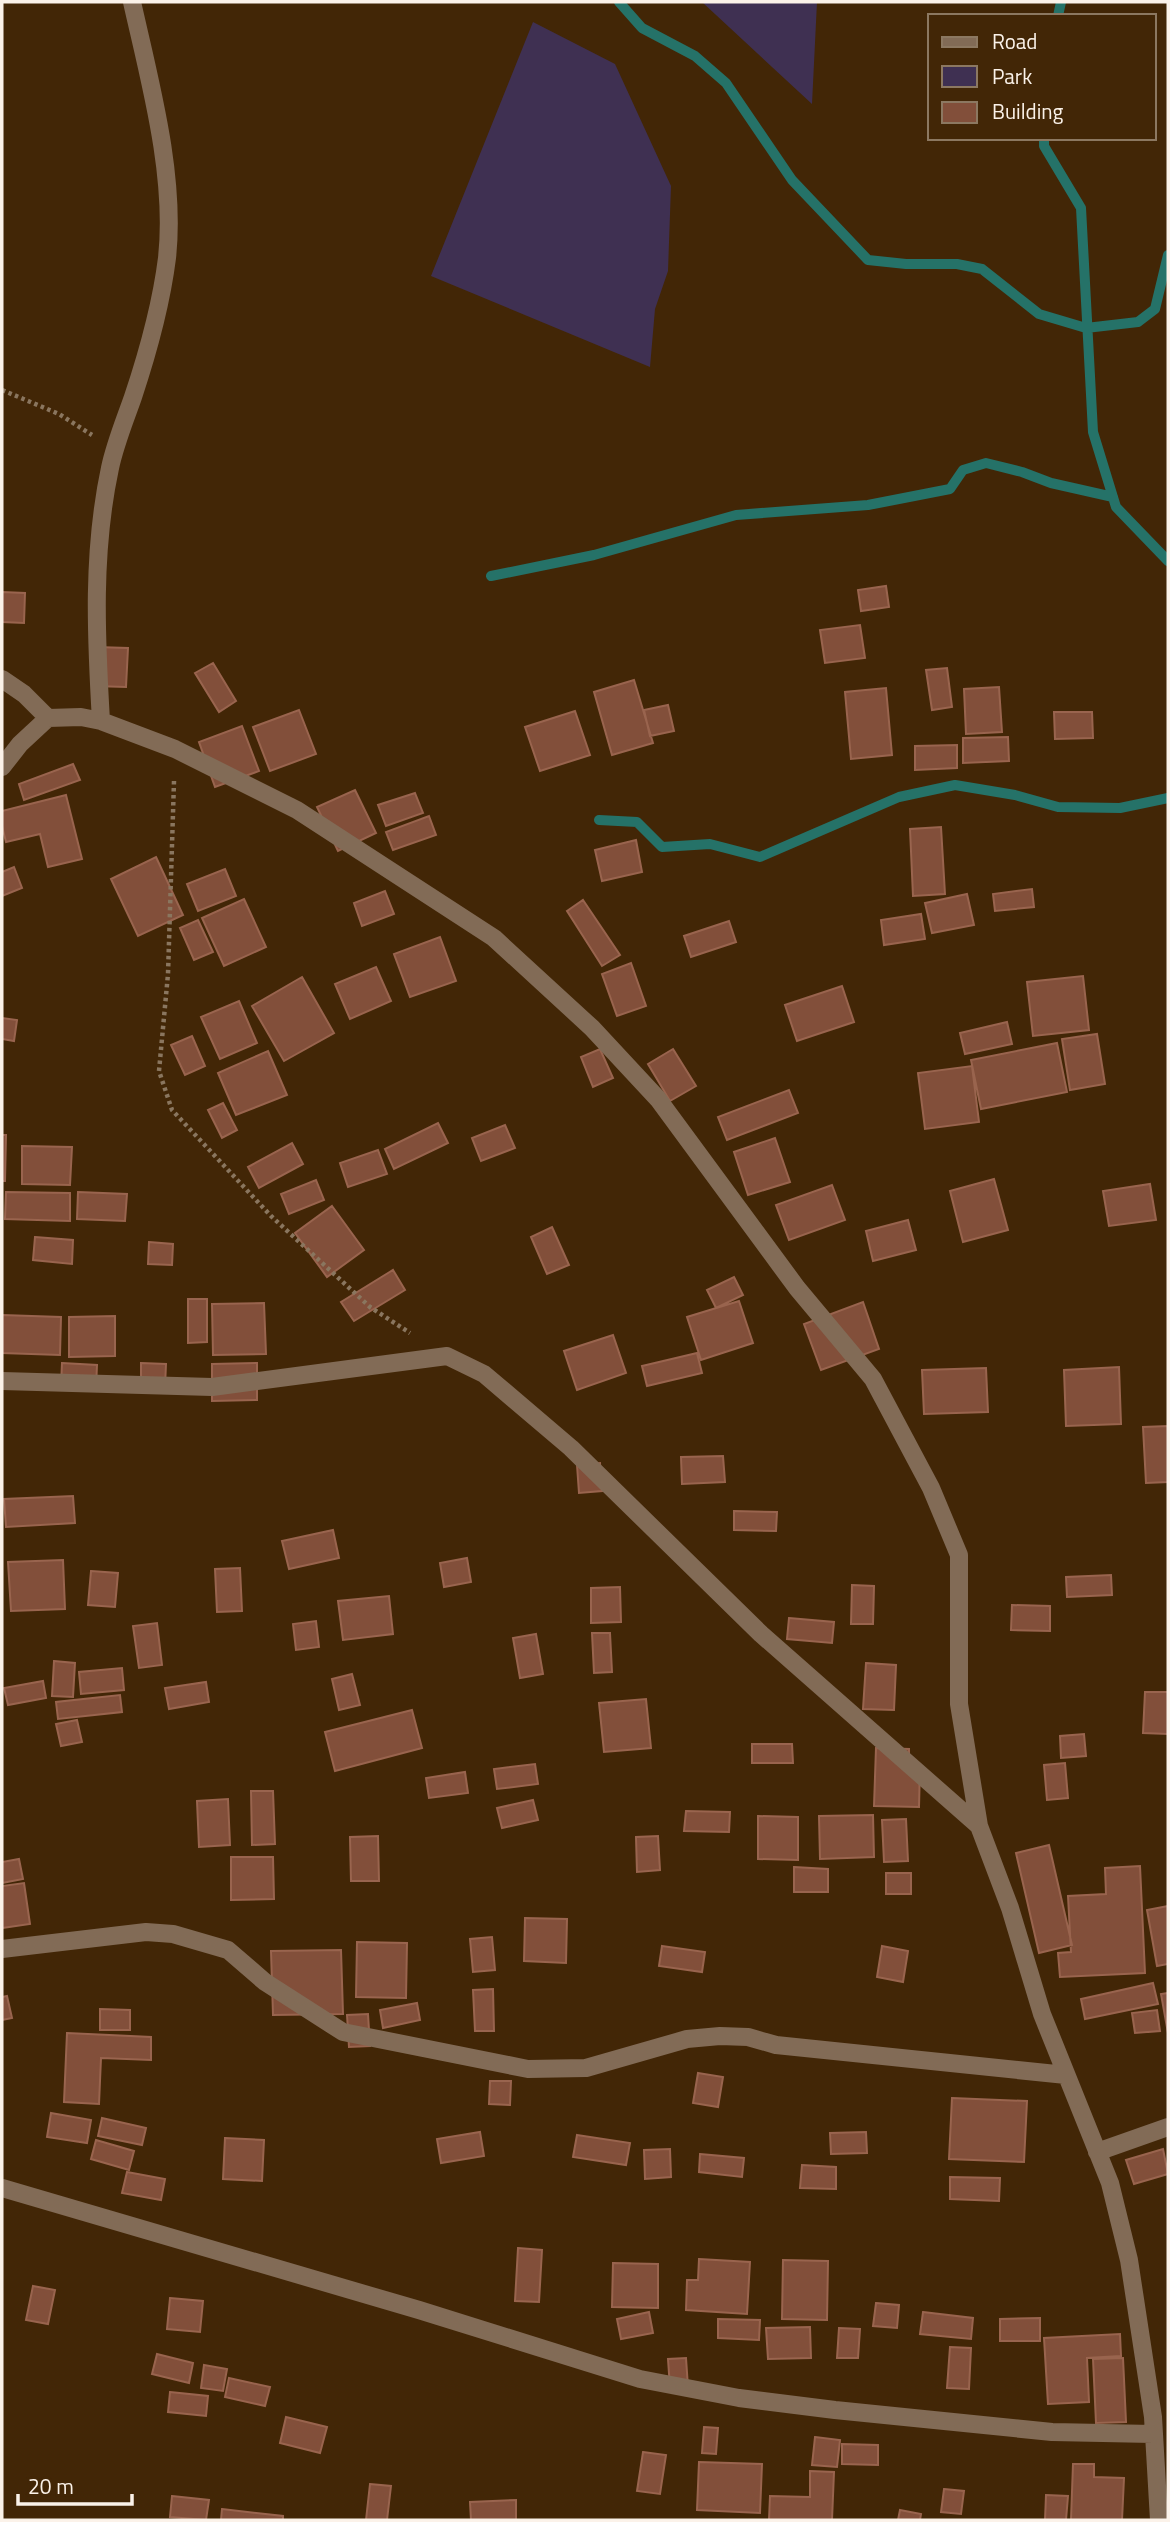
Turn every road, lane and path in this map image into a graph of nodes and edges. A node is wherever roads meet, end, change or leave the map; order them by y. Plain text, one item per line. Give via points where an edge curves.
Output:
1 (132, 2) edge
2 (2, 390) edge
3 (110, 466) junction
4 (2, 679) edge
5 (48, 718) junction
6 (101, 721) junction
7 (175, 750) junction
8 (2, 767) edge
9 (447, 1356) junction
10 (2, 1381) edge
11 (979, 1826) junction
12 (2, 1949) edge
13 (1066, 2075) junction
14 (1168, 2126) edge
15 (1097, 2152) junction
16 (2, 2188) edge
17 (1153, 2434) junction
18 (1162, 2451) edge
19 (1159, 2520) edge

1 - 3 street via 165,166 167,257 154,329
2 - 3 path via 91,433
3 - 6 street via 95,618
4 - 5 street
5 - 6 street
5 - 8 street
6 - 7 street
7 - 9 path via 168,974 159,1072 172,1110 271,1216 370,1307
7 - 11 street via 297,810 494,938 592,1027 659,1099 797,1288 873,1379 931,1488 959,1555 959,1704
9 - 10 street via 212,1387
9 - 11 street via 484,1374 572,1448 761,1634
11 - 13 street
12 - 13 street via 146,1932 173,1934 228,1950 265,1982 343,2032 528,2069 586,2068 687,2039 720,2036
13 - 15 street
14 - 15 street
15 - 17 street via 1110,2183 1129,2260
16 - 17 street via 640,2379 835,2410 1052,2432
17 - 18 street
18 - 19 street

